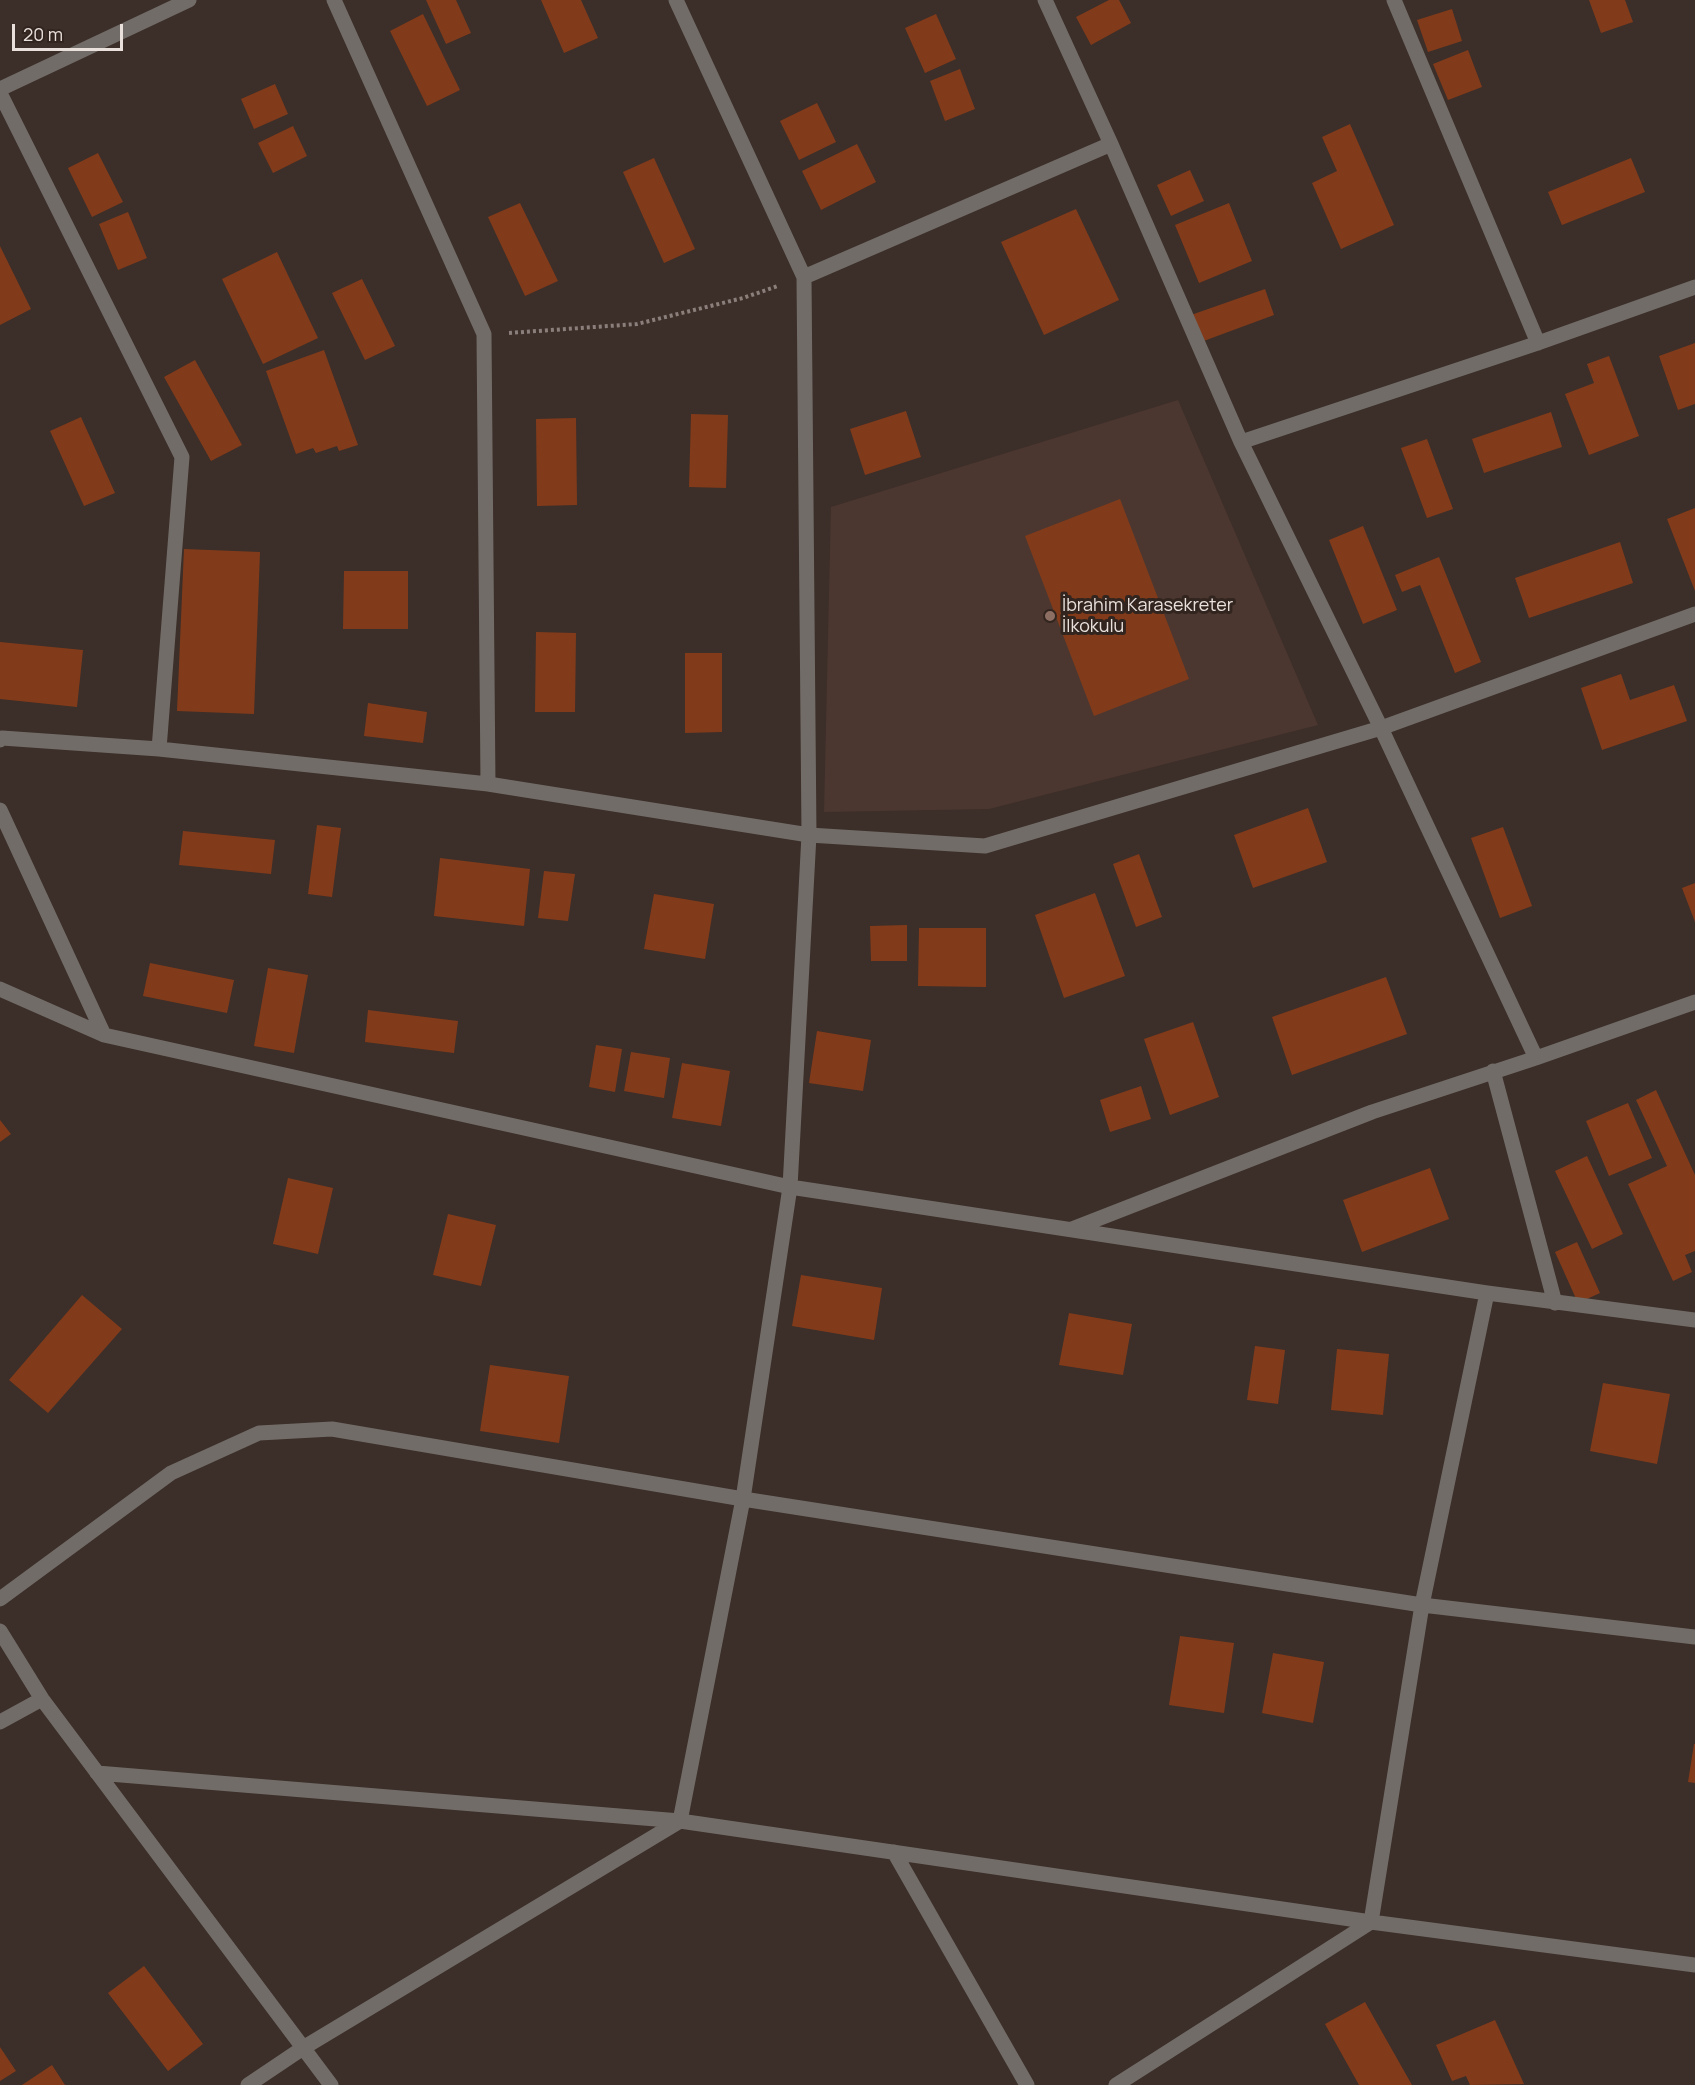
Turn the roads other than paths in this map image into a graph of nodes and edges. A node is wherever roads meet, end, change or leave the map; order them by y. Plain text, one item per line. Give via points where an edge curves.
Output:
1 (189, 0) edge
2 (334, 0) edge
3 (676, 0) edge
4 (1045, 0) edge
5 (1394, 0) edge
6 (0, 91) edge
7 (1111, 144) junction
8 (804, 277) junction
9 (1695, 287) edge
10 (1538, 343) junction
11 (1241, 442) junction
12 (1695, 614) edge
13 (1381, 728) junction
14 (0, 740) edge
15 (159, 749) junction
16 (489, 784) junction
17 (0, 810) edge
18 (809, 835) junction
19 (0, 989) edge
20 (1695, 1002) edge
21 (104, 1035) junction
22 (1536, 1058) junction
23 (1493, 1071) junction
24 (790, 1187) junction
25 (1070, 1230) junction
26 (1488, 1293) junction
27 (1555, 1303) junction
28 (1695, 1320) edge
29 (743, 1499) junction
30 (0, 1599) edge
31 (1422, 1605) junction
32 (0, 1631) edge
33 (1695, 1637) edge
34 (42, 1699) junction
35 (0, 1722) edge
36 (97, 1773) junction
37 (680, 1821) junction
38 (894, 1852) junction
39 (1371, 1922) junction
40 (1695, 1965) edge
41 (303, 2048) junction
42 (248, 2085) edge
43 (332, 2085) edge
44 (1027, 2085) edge
45 (1116, 2085) edge

1 - 6 street
2 - 16 street via 484,334
3 - 8 street
4 - 7 street
5 - 10 street
6 - 15 street via 182,457
7 - 8 street
7 - 11 street
8 - 18 street
9 - 10 street
10 - 11 street
11 - 13 street
12 - 13 street
13 - 18 street via 985,846
13 - 22 street
14 - 15 street
15 - 16 street
16 - 18 street
17 - 21 street
18 - 24 street
19 - 21 street
20 - 22 street
21 - 24 street
22 - 23 street
23 - 25 street via 1372,1112
23 - 27 street
24 - 25 street
24 - 29 street
25 - 26 street
26 - 27 street
26 - 31 street
27 - 28 street
29 - 30 street via 332,1429 259,1433 171,1473
29 - 31 street
29 - 37 street
31 - 33 street
31 - 39 street
32 - 34 street
34 - 35 street
34 - 36 street
36 - 37 street
36 - 41 street
37 - 38 street
37 - 41 street
38 - 39 street
38 - 44 street
39 - 40 street
39 - 45 street
41 - 42 street
41 - 43 street

